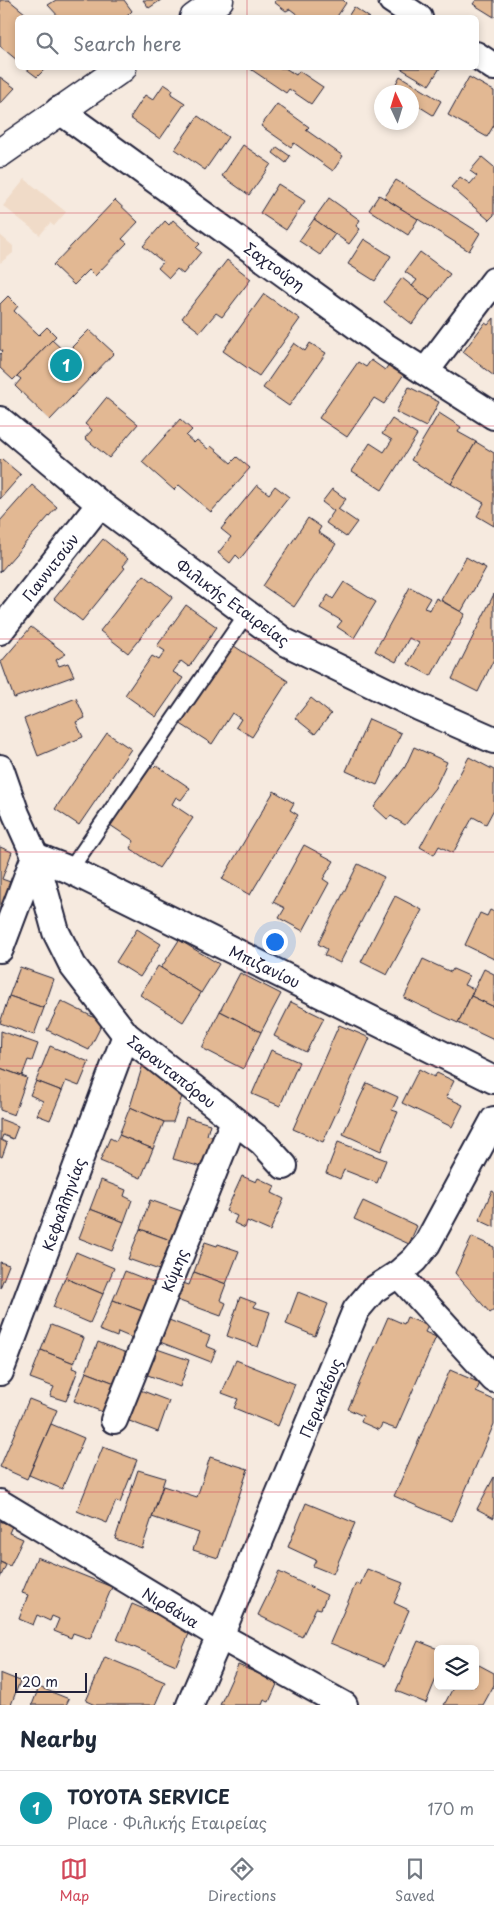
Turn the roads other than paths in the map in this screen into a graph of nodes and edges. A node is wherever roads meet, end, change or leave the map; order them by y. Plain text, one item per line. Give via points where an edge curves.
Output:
1 (219, 0) edge
2 (392, 0) edge
3 (198, 15) edge
4 (414, 15) edge
5 (479, 57) edge
6 (494, 67) edge
7 (119, 70) edge
8 (60, 110) junction
9 (0, 153) edge
10 (494, 280) edge
11 (425, 372) junction
12 (494, 416) edge
13 (0, 420) edge
14 (100, 504) junction
15 (247, 613) junction
16 (0, 631) edge
17 (494, 740) edge
18 (0, 768) edge
19 (35, 856) junction
20 (70, 870) junction
21 (0, 949) edge
22 (126, 1035) junction
23 (494, 1080) edge
24 (494, 1120) edge
25 (234, 1121) junction
26 (284, 1166) dead end
27 (398, 1274) junction
28 (0, 1372) edge
29 (494, 1379) edge
30 (114, 1420) dead end
31 (0, 1504) edge
32 (220, 1636) junction
33 (190, 1705) edge
34 (344, 1705) edge

1 - 3 main road
2 - 4 street
5 - 6 street
7 - 8 main road
8 - 9 main road
8 - 11 street, Σαχτούρη via 383,345
10 - 11 street
11 - 12 street, Σαχτούρη
13 - 14 street, Φιλικής Εταιρείας
14 - 15 street, Φιλικής Εταιρείας
14 - 16 street, Γιαννιτσών
15 - 17 street, Φιλικής Εταιρείας via 285,642
15 - 20 lane
18 - 19 street, Σαρανταπόρου
19 - 20 street, Μπιζανίου
19 - 21 street
19 - 22 street, Σαρανταπόρου via 56,932 73,966
20 - 23 street, Μπιζανίου
22 - 25 street, Σαρανταπόρου
22 - 28 street, Κεφαλληνίας
24 - 27 street, Περικλέους via 427,1244
25 - 26 street, Σαρανταπόρου via 262,1142
25 - 30 street, Κύμης
27 - 29 street
27 - 32 street, Περικλέους via 372,1290 356,1310
31 - 32 street, Νιρβάνα
32 - 33 street, Περικλέους
32 - 34 street, Νιρβάνα

